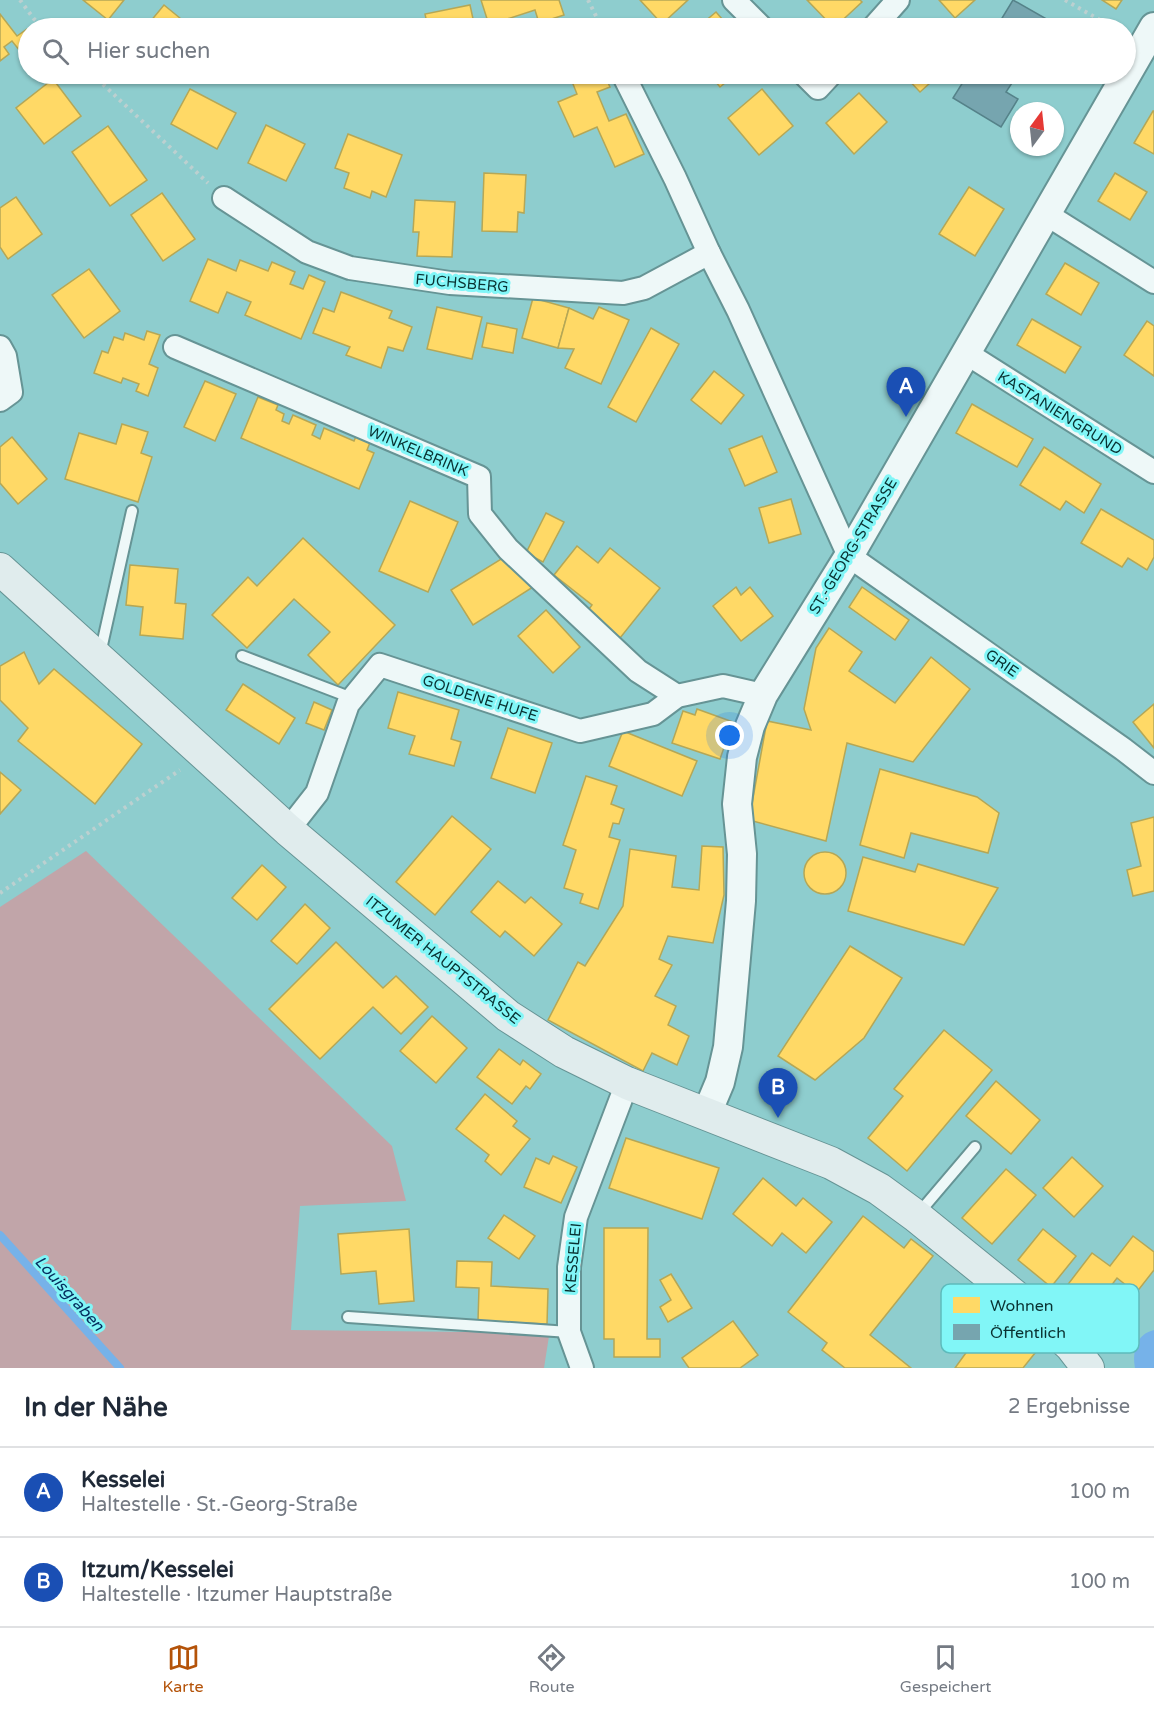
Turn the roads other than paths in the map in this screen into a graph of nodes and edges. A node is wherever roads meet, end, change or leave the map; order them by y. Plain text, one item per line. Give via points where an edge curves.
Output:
1 (734, 0) edge
2 (898, 0) edge
3 (752, 18) edge
4 (882, 18) edge
5 (1154, 27) edge
6 (1136, 58) edge
7 (628, 84) edge
8 (1121, 84) edge
9 (224, 198) road end
10 (1046, 214) junction
11 (710, 253) junction
12 (1154, 282) edge
13 (0, 347) edge
14 (175, 347) dead end
15 (966, 354) junction
16 (0, 400) edge
17 (1154, 472) edge
18 (132, 511) dead end
19 (849, 555) junction
20 (0, 569) edge
21 (242, 656) dead end
22 (99, 660) junction
23 (763, 695) junction
24 (677, 696) junction
25 (352, 698) junction
26 (1154, 773) edge
27 (288, 830) junction
28 (627, 1083) junction
29 (706, 1113) junction
30 (975, 1147) dead end
31 (916, 1216) junction
32 (1000, 1284) edge
33 (348, 1317) dead end
34 (568, 1332) junction
35 (1076, 1353) edge
36 (582, 1368) edge
37 (1088, 1368) edge

1 - 3 street
2 - 4 street
5 - 6 street, ST.-GEORG-STRASSE
7 - 11 street
8 - 10 street, ST.-GEORG-STRASSE
9 - 11 street, FUCHSBERG via 307,252 360,270 450,283 623,293 644,288
10 - 12 street
10 - 15 street, ST.-GEORG-STRASSE
11 - 19 street
13 - 16 street via 11,392
14 - 24 street, WINKELBRINK via 479,477 480,514 508,549 638,671
15 - 17 street, KASTANIENGRUND
15 - 19 street, ST.-GEORG-STRASSE
18 - 22 lane
19 - 23 street, ST.-GEORG-STRASSE
19 - 26 street, GRIE
20 - 22 main road, ITZUMER HAUPTSTRASSE
21 - 25 lane
22 - 27 main road, ITZUMER HAUPTSTRASSE
23 - 24 street, GOLDENE HUFE via 723,686
23 - 29 street, ST.-GEORG-STRASSE via 742,757 737,804 741,901 728,1047 720,1082
24 - 25 street, GOLDENE HUFE via 653,714 580,731 380,665
25 - 27 street, GOLDENE HUFE via 317,793
27 - 28 main road, ITZUMER HAUPTSTRASSE via 508,1016 564,1052
28 - 29 main road, ITZUMER HAUPTSTRASSE
28 - 34 street, KESSELEI via 576,1217 569,1267
29 - 31 main road, ITZUMER HAUPTSTRASSE via 831,1163 879,1189
30 - 31 lane
31 - 32 main road, ITZUMER HAUPTSTRASSE
33 - 34 lane
34 - 36 street, KESSELEI
35 - 37 main road, ITZUMER HAUPTSTRASSE

